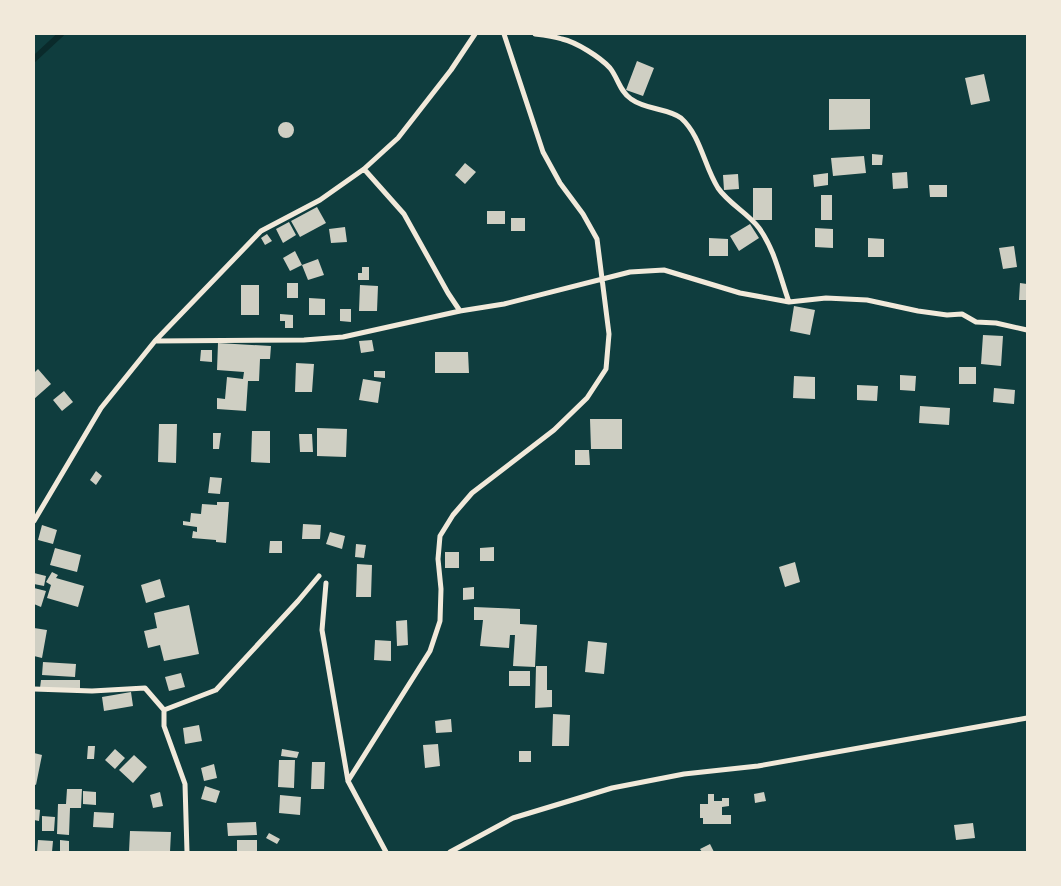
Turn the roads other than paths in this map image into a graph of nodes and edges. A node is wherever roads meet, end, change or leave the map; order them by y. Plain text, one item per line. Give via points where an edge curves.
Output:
1 (475, 34) edge
2 (504, 34) edge
3 (535, 34) edge
4 (364, 169) junction
5 (602, 279) junction
6 (789, 302) junction
7 (460, 311) junction
8 (1027, 330) edge
9 (155, 341) junction
10 (34, 520) edge
11 (319, 576) dead end
12 (326, 583) dead end
13 (34, 688) edge
14 (164, 710) junction
15 (1027, 718) edge
16 (348, 781) junction
17 (187, 852) edge
18 (386, 852) edge
19 (450, 852) edge

1 - 4 street via 398,138
2 - 5 street via 543,152 597,239
3 - 6 street via 564,39 595,55 611,69 631,99 679,117 690,128 719,188 758,226 772,249
4 - 7 street via 404,214
4 - 9 street via 320,200 261,231
5 - 6 street via 630,272 664,270 740,294
5 - 7 street via 504,304
5 - 16 street via 609,334 606,369 587,398 554,430 472,492 453,515 440,536 440,620 430,650
6 - 8 street via 826,298 867,300 918,311 962,314 976,322
7 - 9 street via 343,337
9 - 10 street via 101,408
11 - 14 street via 216,690
12 - 16 street via 322,630
13 - 14 street via 92,692 145,688
14 - 17 street via 164,726 185,784
15 - 19 street via 758,766 684,774 612,788 513,818
16 - 18 street

